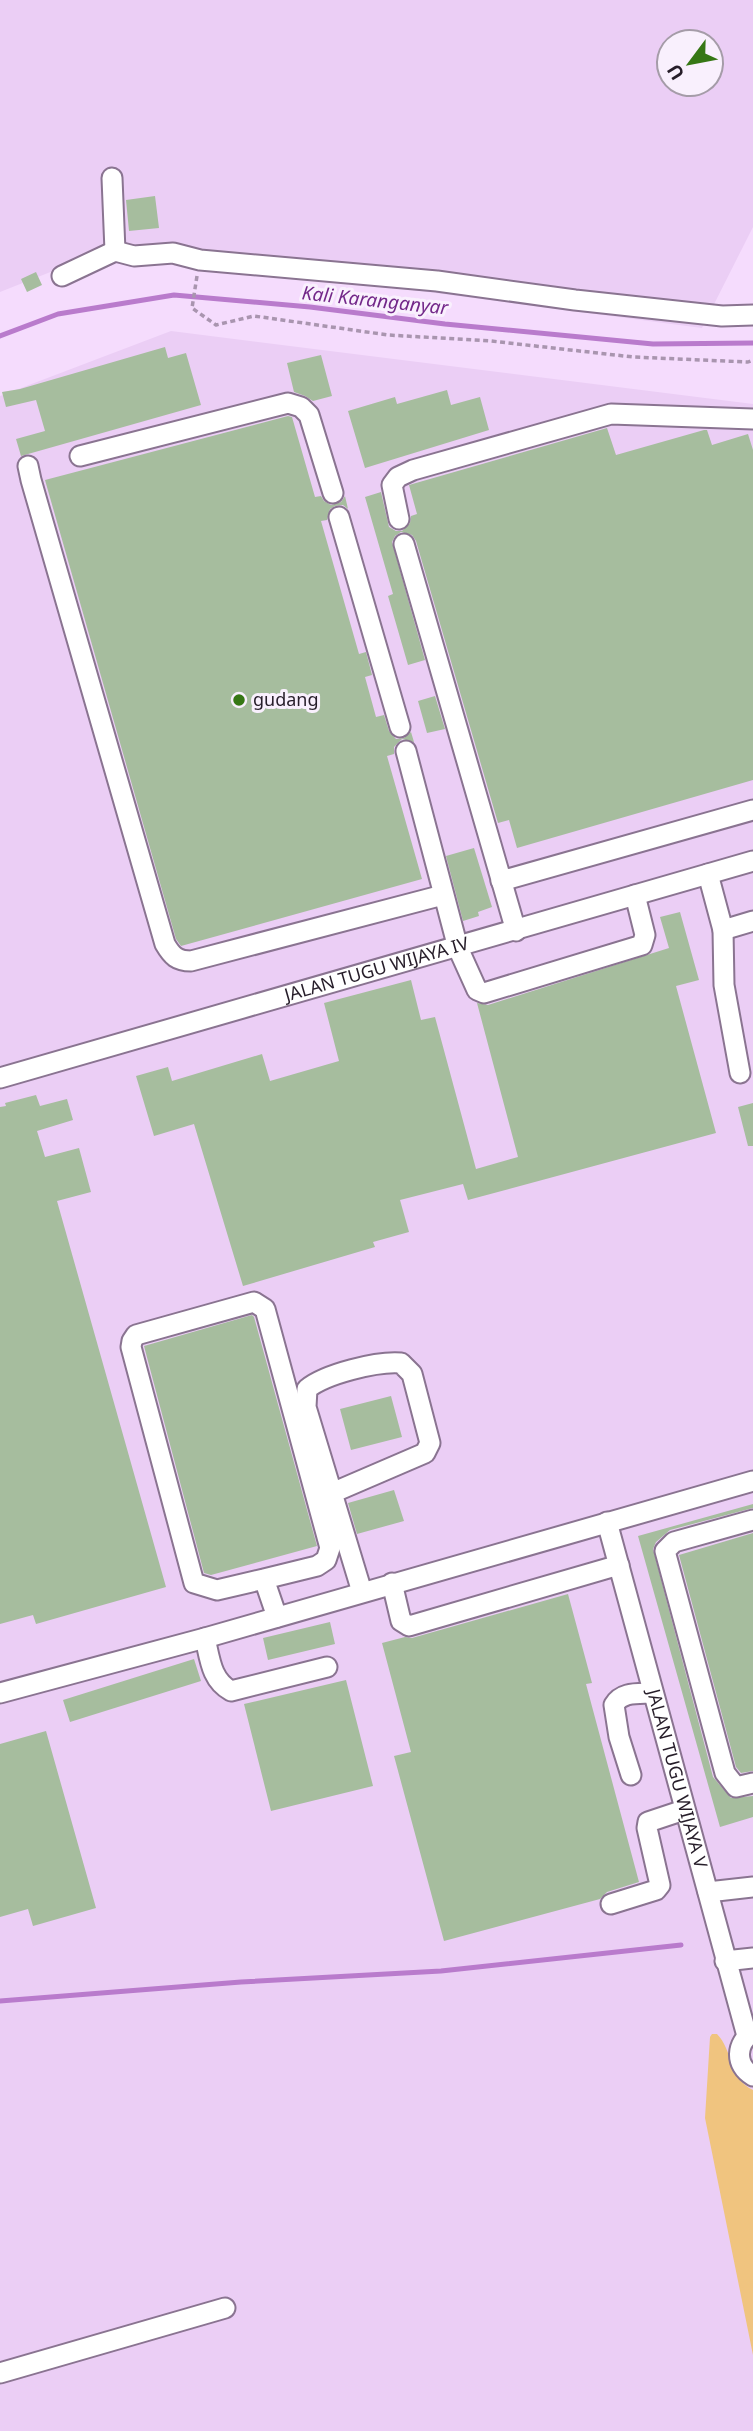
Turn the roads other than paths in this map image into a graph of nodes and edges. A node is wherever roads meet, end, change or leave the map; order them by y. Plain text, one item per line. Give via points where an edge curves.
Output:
1 (112, 178) dead end
2 (115, 251) junction
3 (62, 276) dead end
4 (753, 315) edge
5 (753, 419) edge
6 (80, 456) dead end
7 (29, 466) dead end
8 (332, 493) dead end
9 (338, 517) dead end
10 (399, 519) dead end
11 (404, 544) dead end
12 (400, 727) dead end
13 (406, 751) dead end
14 (753, 810) edge
15 (753, 862) edge
16 (708, 874) junction
17 (500, 881) junction
18 (443, 895) junction
19 (635, 895) junction
20 (753, 921) edge
21 (723, 930) junction
22 (516, 931) junction
23 (458, 948) junction
24 (740, 1073) dead end
25 (0, 1078) edge
26 (753, 1480) edge
27 (332, 1493) junction
28 (753, 1520) edge
29 (607, 1522) junction
30 (619, 1565) junction
31 (264, 1579) junction
32 (392, 1583) junction
33 (362, 1592) junction
34 (277, 1617) junction
35 (205, 1638) junction
36 (327, 1667) dead end
37 (0, 1693) edge
38 (653, 1693) junction
39 (631, 1775) dead end
40 (753, 1783) edge
41 (684, 1810) junction
42 (753, 1887) edge
43 (708, 1892) junction
44 (611, 1904) dead end
45 (753, 1958) edge
46 (725, 1961) junction
47 (750, 2034) edge
48 (753, 2076) edge
49 (225, 2308) dead end
50 (0, 2373) edge

1 - 2 street
2 - 3 street
2 - 4 street via 437,281 714,316
5 - 10 street via 611,414 398,477 392,485
6 - 8 street via 295,404 309,415
7 - 18 street via 171,955 191,961
9 - 12 street
11 - 17 street
13 - 18 street
14 - 17 street
15 - 16 street, JALAN TUGU WIJAYA IV
16 - 19 street, JALAN TUGU WIJAYA IV
16 - 21 street
17 - 22 street
18 - 23 street
19 - 22 street, JALAN TUGU WIJAYA IV
19 - 23 street via 645,935 642,945 484,993 477,990
20 - 21 street
21 - 24 street via 724,985
22 - 23 street, JALAN TUGU WIJAYA IV
23 - 25 street, JALAN TUGU WIJAYA IV
26 - 29 street
27 - 27 street via 425,1453 430,1443 412,1374 401,1363 388,1362 318,1380 307,1389 306,1406
27 - 33 street
28 - 40 street via 674,1542 664,1551 725,1773 736,1787
29 - 30 street, JALAN TUGU WIJAYA V
29 - 32 street
30 - 32 street via 409,1626 401,1621
30 - 38 street, JALAN TUGU WIJAYA V
31 - 31 street via 317,1566 326,1560 330,1548 265,1309 254,1302 136,1335 131,1347 194,1583 217,1590
31 - 34 street
32 - 33 street
33 - 34 street
34 - 35 street
35 - 36 street via 213,1673 231,1691
35 - 37 street
38 - 39 street via 627,1694 614,1705
38 - 41 street, JALAN TUGU WIJAYA V
41 - 43 street, JALAN TUGU WIJAYA V
41 - 44 street via 648,1822 660,1885
42 - 43 street
43 - 46 street, JALAN TUGU WIJAYA V
45 - 46 street
46 - 47 street, JALAN TUGU WIJAYA V
47 - 48 street via 739,2050 739,2059
49 - 50 street

